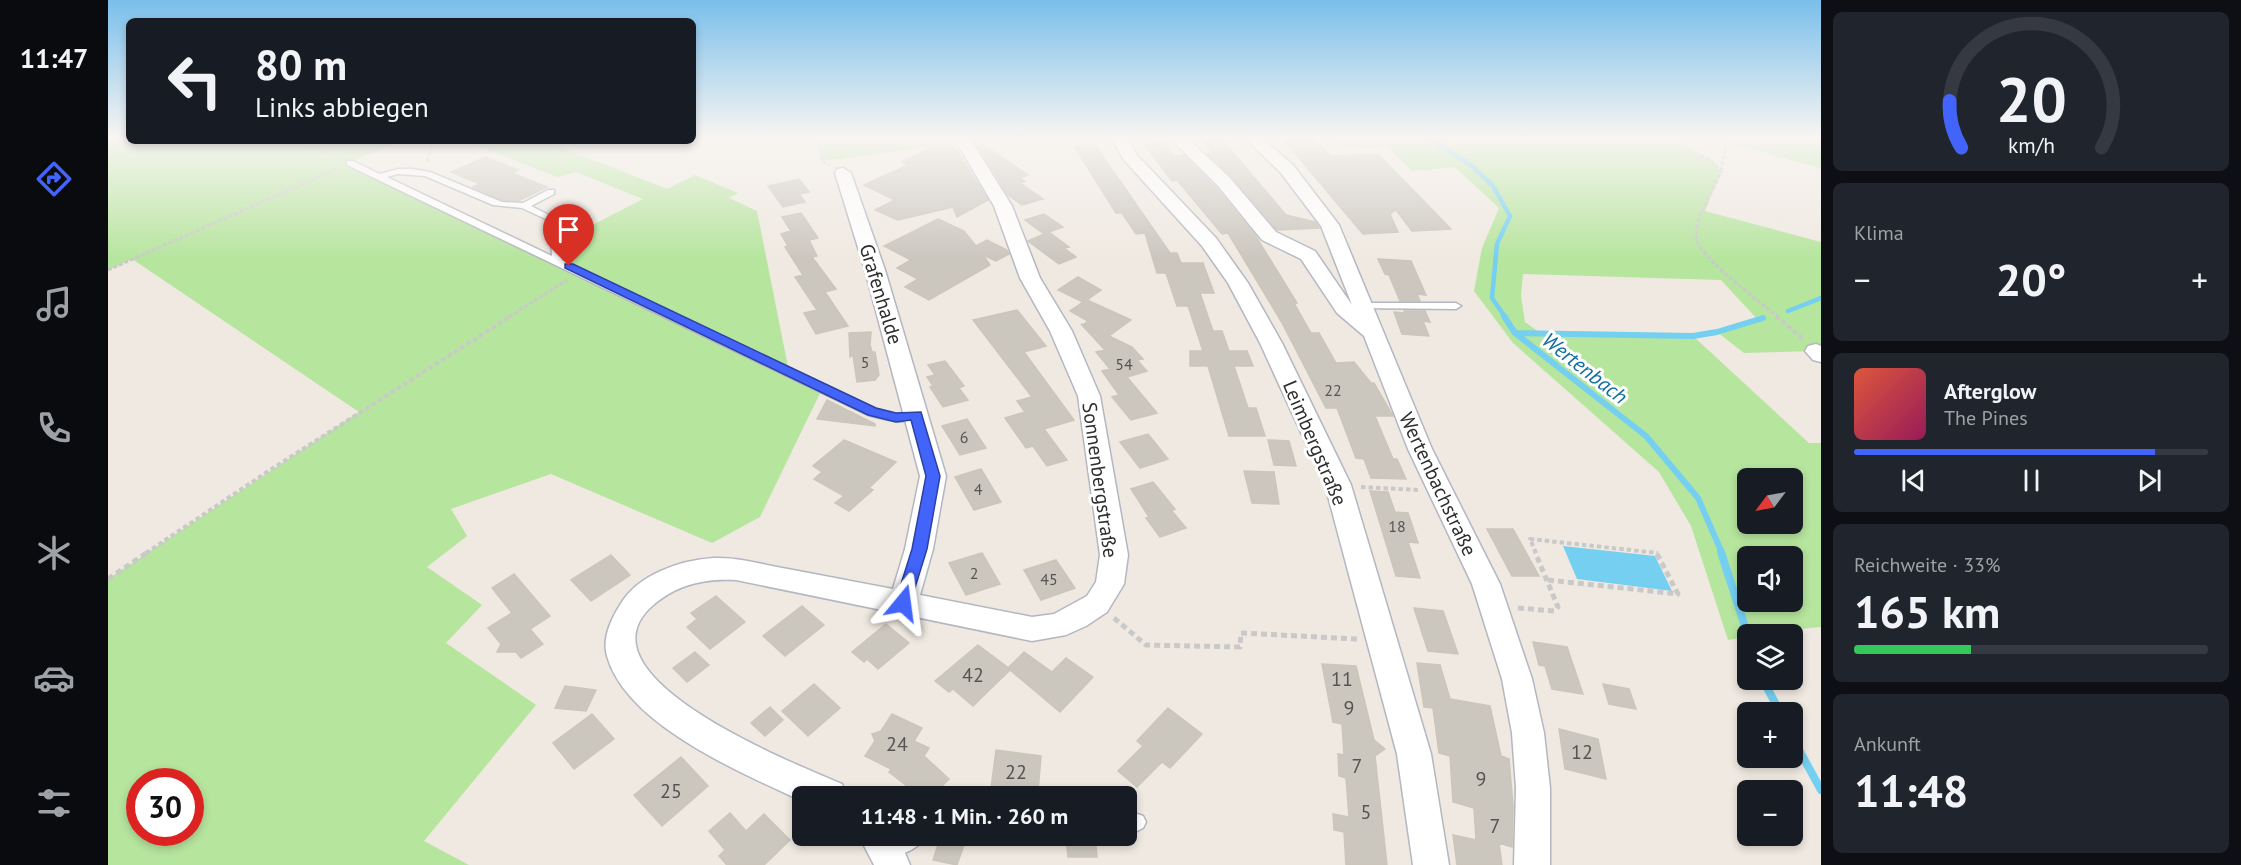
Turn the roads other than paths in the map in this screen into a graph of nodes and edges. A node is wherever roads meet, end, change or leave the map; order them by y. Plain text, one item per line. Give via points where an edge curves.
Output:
1 (387, 178) edge
2 (441, 178) edge
3 (845, 178) edge
4 (986, 178) edge
5 (1150, 178) edge
6 (1220, 178) edge
7 (1295, 178) edge
8 (551, 192) dead end
9 (524, 206) junction
10 (557, 261) junction
11 (1362, 306) junction
12 (1456, 306) dead end
13 (1371, 333) junction
14 (916, 416) junction
15 (903, 603) junction
16 (808, 786) edge
17 (1431, 865) edge
18 (1532, 865) edge

1 - 10 lane
2 - 9 lane via 498,204
3 - 14 street, Grafenhalde
4 - 15 street, Sonnenbergstraße via 1003,206 1030,278 1061,331 1089,396 1114,555 1110,584 1097,604 1076,618 1032,629
5 - 17 street, Leimbergstraße via 1209,242 1238,283 1338,485 1414,754
6 - 13 street via 1269,236 1308,255 1344,309
7 - 11 street, Wertenbachstraße via 1330,225
8 - 9 lane
9 - 10 lane via 554,220
10 - 14 lane via 872,412 896,418
11 - 12 lane
11 - 13 street, Wertenbachstraße
13 - 18 street, Wertenbachstraße via 1420,449 1486,584 1517,679 1528,733 1533,788
14 - 15 street via 933,476 920,549
15 - 16 street via 729,569 678,574 639,602 627,616 621,656 647,694 693,727

